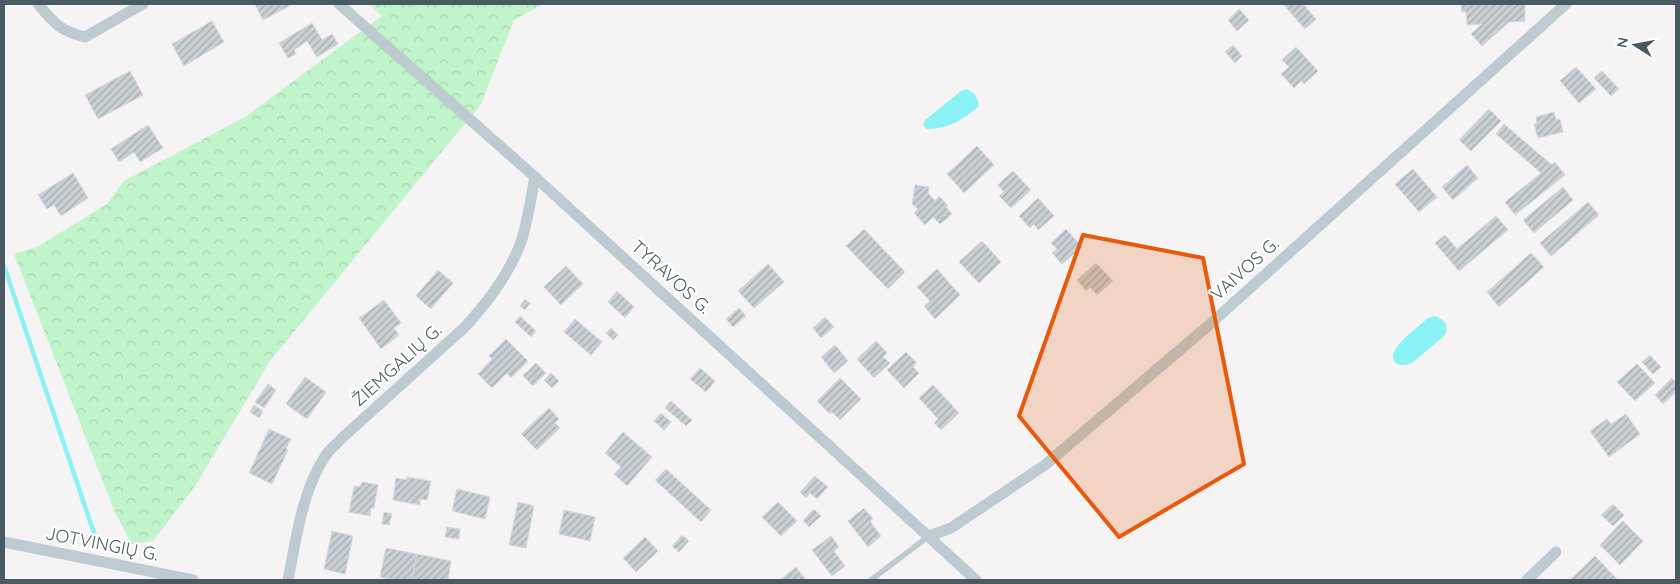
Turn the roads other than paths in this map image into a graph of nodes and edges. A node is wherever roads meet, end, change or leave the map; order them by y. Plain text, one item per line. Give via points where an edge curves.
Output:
1 (38, 4) edge
2 (143, 4) edge
3 (339, 4) edge
4 (1566, 4) edge
5 (535, 177) junction
6 (929, 536) junction
7 (4, 542) edge
8 (1556, 552) dead end
9 (193, 580) edge
10 (288, 580) edge
11 (872, 580) edge
12 (976, 580) edge
13 (1527, 580) edge

1 - 2 street via 54,23 69,33 85,37
3 - 5 street, TYRAVOS G.
4 - 6 street, VAIVOS G. via 1216,318 1045,465 951,528
5 - 6 street, TYRAVOS G.
5 - 10 street, ŽIEMGALIŲ G. via 521,240 499,284 483,307 326,455 302,512
6 - 11 lane
6 - 12 street, TYRAVOS G.
7 - 9 street, JOTVINGIŲ G.
8 - 13 street

